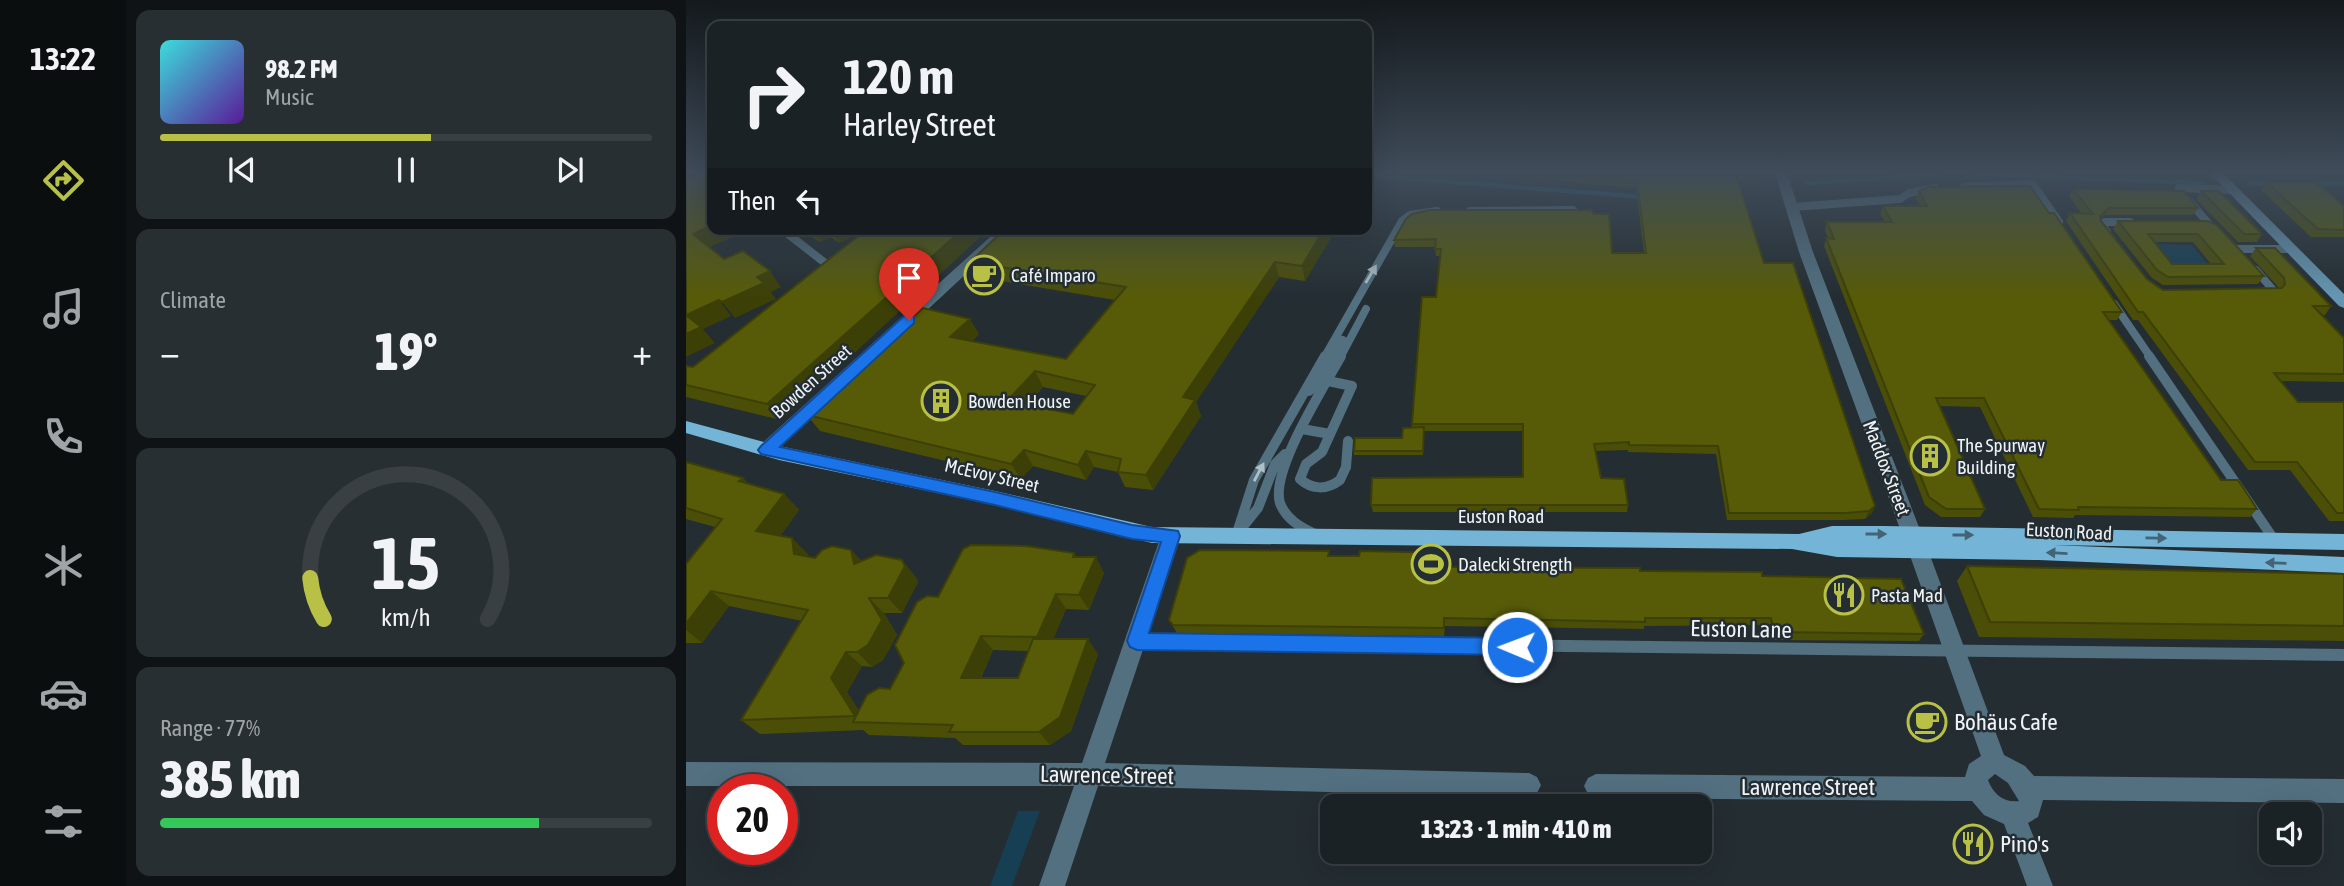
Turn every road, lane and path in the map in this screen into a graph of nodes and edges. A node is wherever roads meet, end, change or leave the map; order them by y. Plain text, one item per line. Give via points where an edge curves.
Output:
1 (1415, 214) edge
2 (1794, 214) edge
3 (2053, 214) edge
4 (2201, 214) edge
5 (2256, 214) edge
6 (2142, 222) edge
7 (2198, 222) edge
8 (2208, 223) junction
9 (2063, 229) edge
10 (789, 235) edge
11 (1000, 235) edge
12 (2117, 244) edge
13 (2235, 249) junction
14 (2291, 249) junction
15 (829, 266) edge
16 (2255, 292) edge
17 (2110, 297) edge
18 (2344, 303) edge
19 (1328, 382) junction
20 (1298, 401) junction
21 (686, 427) edge
22 (1302, 429) junction
23 (1329, 434) junction
24 (1348, 441) dead end
25 (1293, 447) junction
26 (766, 450) junction
27 (1171, 536) junction
28 (1236, 536) junction
29 (1292, 537) joint
30 (1322, 537) junction
31 (2275, 541) junction
32 (1915, 542) junction
33 (2344, 542) edge
34 (2344, 565) edge
35 (1137, 641) junction
36 (1955, 653) junction
37 (2344, 655) edge
38 (1996, 763) junction
39 (686, 774) edge
40 (1090, 775) junction
41 (1529, 785) dead end
42 (1596, 786) dead end
43 (2029, 788) junction
44 (1978, 789) junction
45 (2344, 791) edge
46 (2013, 815) junction
47 (1052, 886) edge
48 (2039, 886) edge

20 -> 1 lane via 1402,221
2 - 32 street, Maddox Street
3 - 9 lane
4 - 8 lane
5 - 14 main road
6 - 12 lane via 2105,222 2102,225
7 - 8 lane
8 - 13 lane
10 - 15 lane
11 - 26 street, Bowden Street
13 - 14 lane
13 - 16 lane via 2273,290
14 - 18 main road
17 - 31 lane
19 - 20 lane via 1363,309 1320,380
19 - 22 lane
19 - 23 lane via 1352,386
28 -> 20 lane via 1254,480
21 - 26 main road, McEvoy Street
22 - 23 lane
22 - 25 lane
23 - 24 lane via 1322,452 1301,471 1300,479 1312,488 1331,486 1345,473
25 - 28 lane via 1275,464 1258,508
25 - 30 lane via 1276,487 1280,503 1286,517
26 - 27 main road, McEvoy Street via 1132,532
27 - 28 main road, McEvoy Street
27 - 35 street
28 - 29 main road, McEvoy Street
29 - 30 main road, Euston Road
30 - 32 main road, Euston Road via 1793,541 1838,549
32 -> 31 main road, Euston Road
31 - 33 main road, Euston Road
34 -> 32 main road, Euston Road
32 - 36 street, Maddox Street
35 - 36 lane, Euston Lane
35 - 40 street
36 - 37 lane, Euston Lane
36 - 38 street, Maddox Street
38 - 43 street via 2012,769
38 - 44 street via 1979,770
39 - 40 street, Lawrence Street
40 - 41 street, Lawrence Street
40 - 47 street
42 - 44 street, Lawrence Street
43 - 45 street
43 - 46 street via 2030,804
44 - 46 street via 1996,810
46 - 48 street

